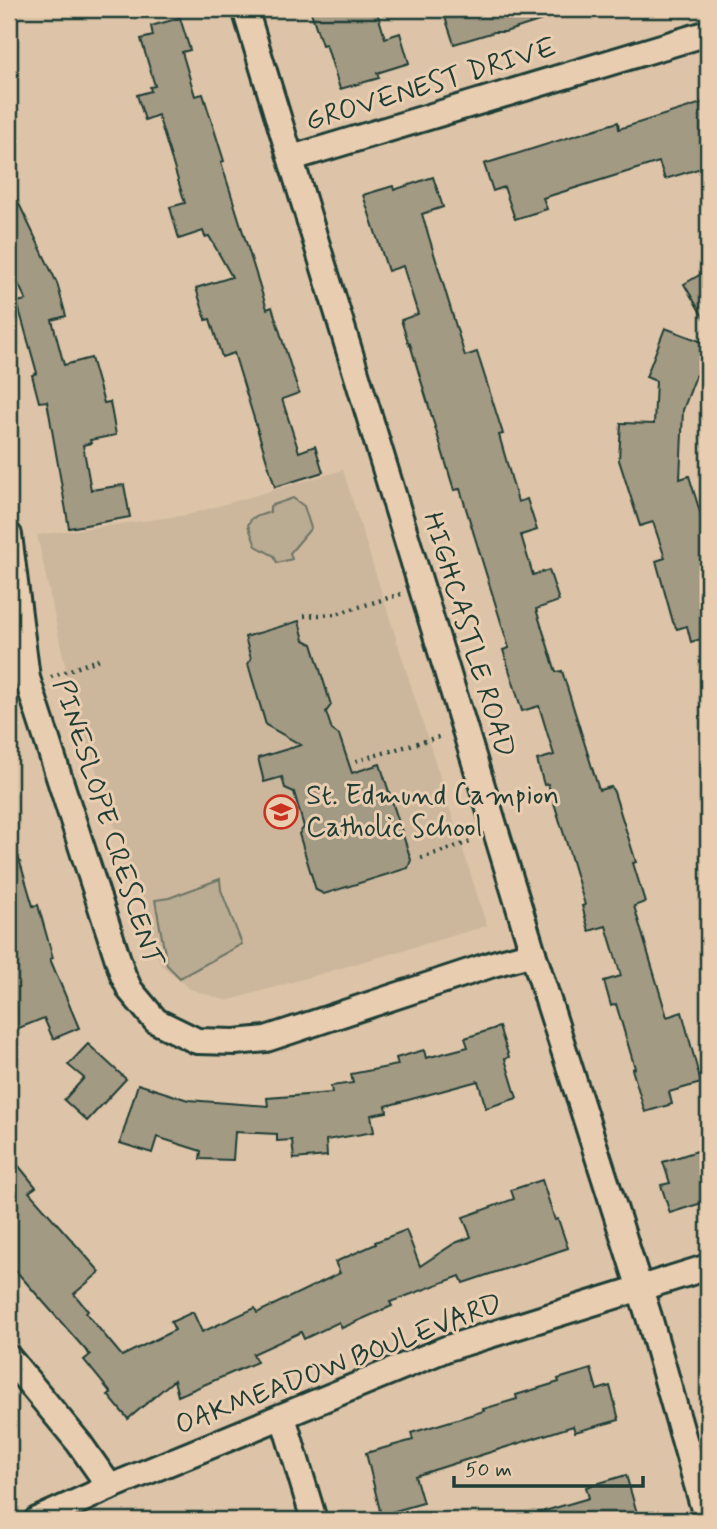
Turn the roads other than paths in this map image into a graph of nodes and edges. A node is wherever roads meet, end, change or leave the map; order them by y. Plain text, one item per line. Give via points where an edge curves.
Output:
1 (245, 9) edge
2 (708, 33) edge
3 (292, 158) junction
4 (9, 535) edge
5 (533, 953) junction
6 (708, 1267) edge
7 (640, 1290) junction
8 (9, 1358) edge
9 (284, 1417) junction
10 (110, 1488) junction
11 (37, 1520) edge
12 (314, 1520) edge
13 (707, 1520) edge

1 - 3 street, HIGHCASTLE ROAD
2 - 3 street, GROVENEST DRIVE
3 - 5 street, HIGHCASTLE ROAD
4 - 5 street, PINESLOPE CRESCENT via 29,684 123,975 156,1021 197,1041 265,1038
5 - 7 street, HIGHCASTLE ROAD
6 - 7 street, OAKMEADOW BOULEVARD
7 - 9 street, OAKMEADOW BOULEVARD via 448,1348
7 - 13 street, HIGHCASTLE ROAD
8 - 10 street
9 - 10 street, OAKMEADOW BOULEVARD
9 - 12 street
10 - 11 street, OAKMEADOW BOULEVARD

